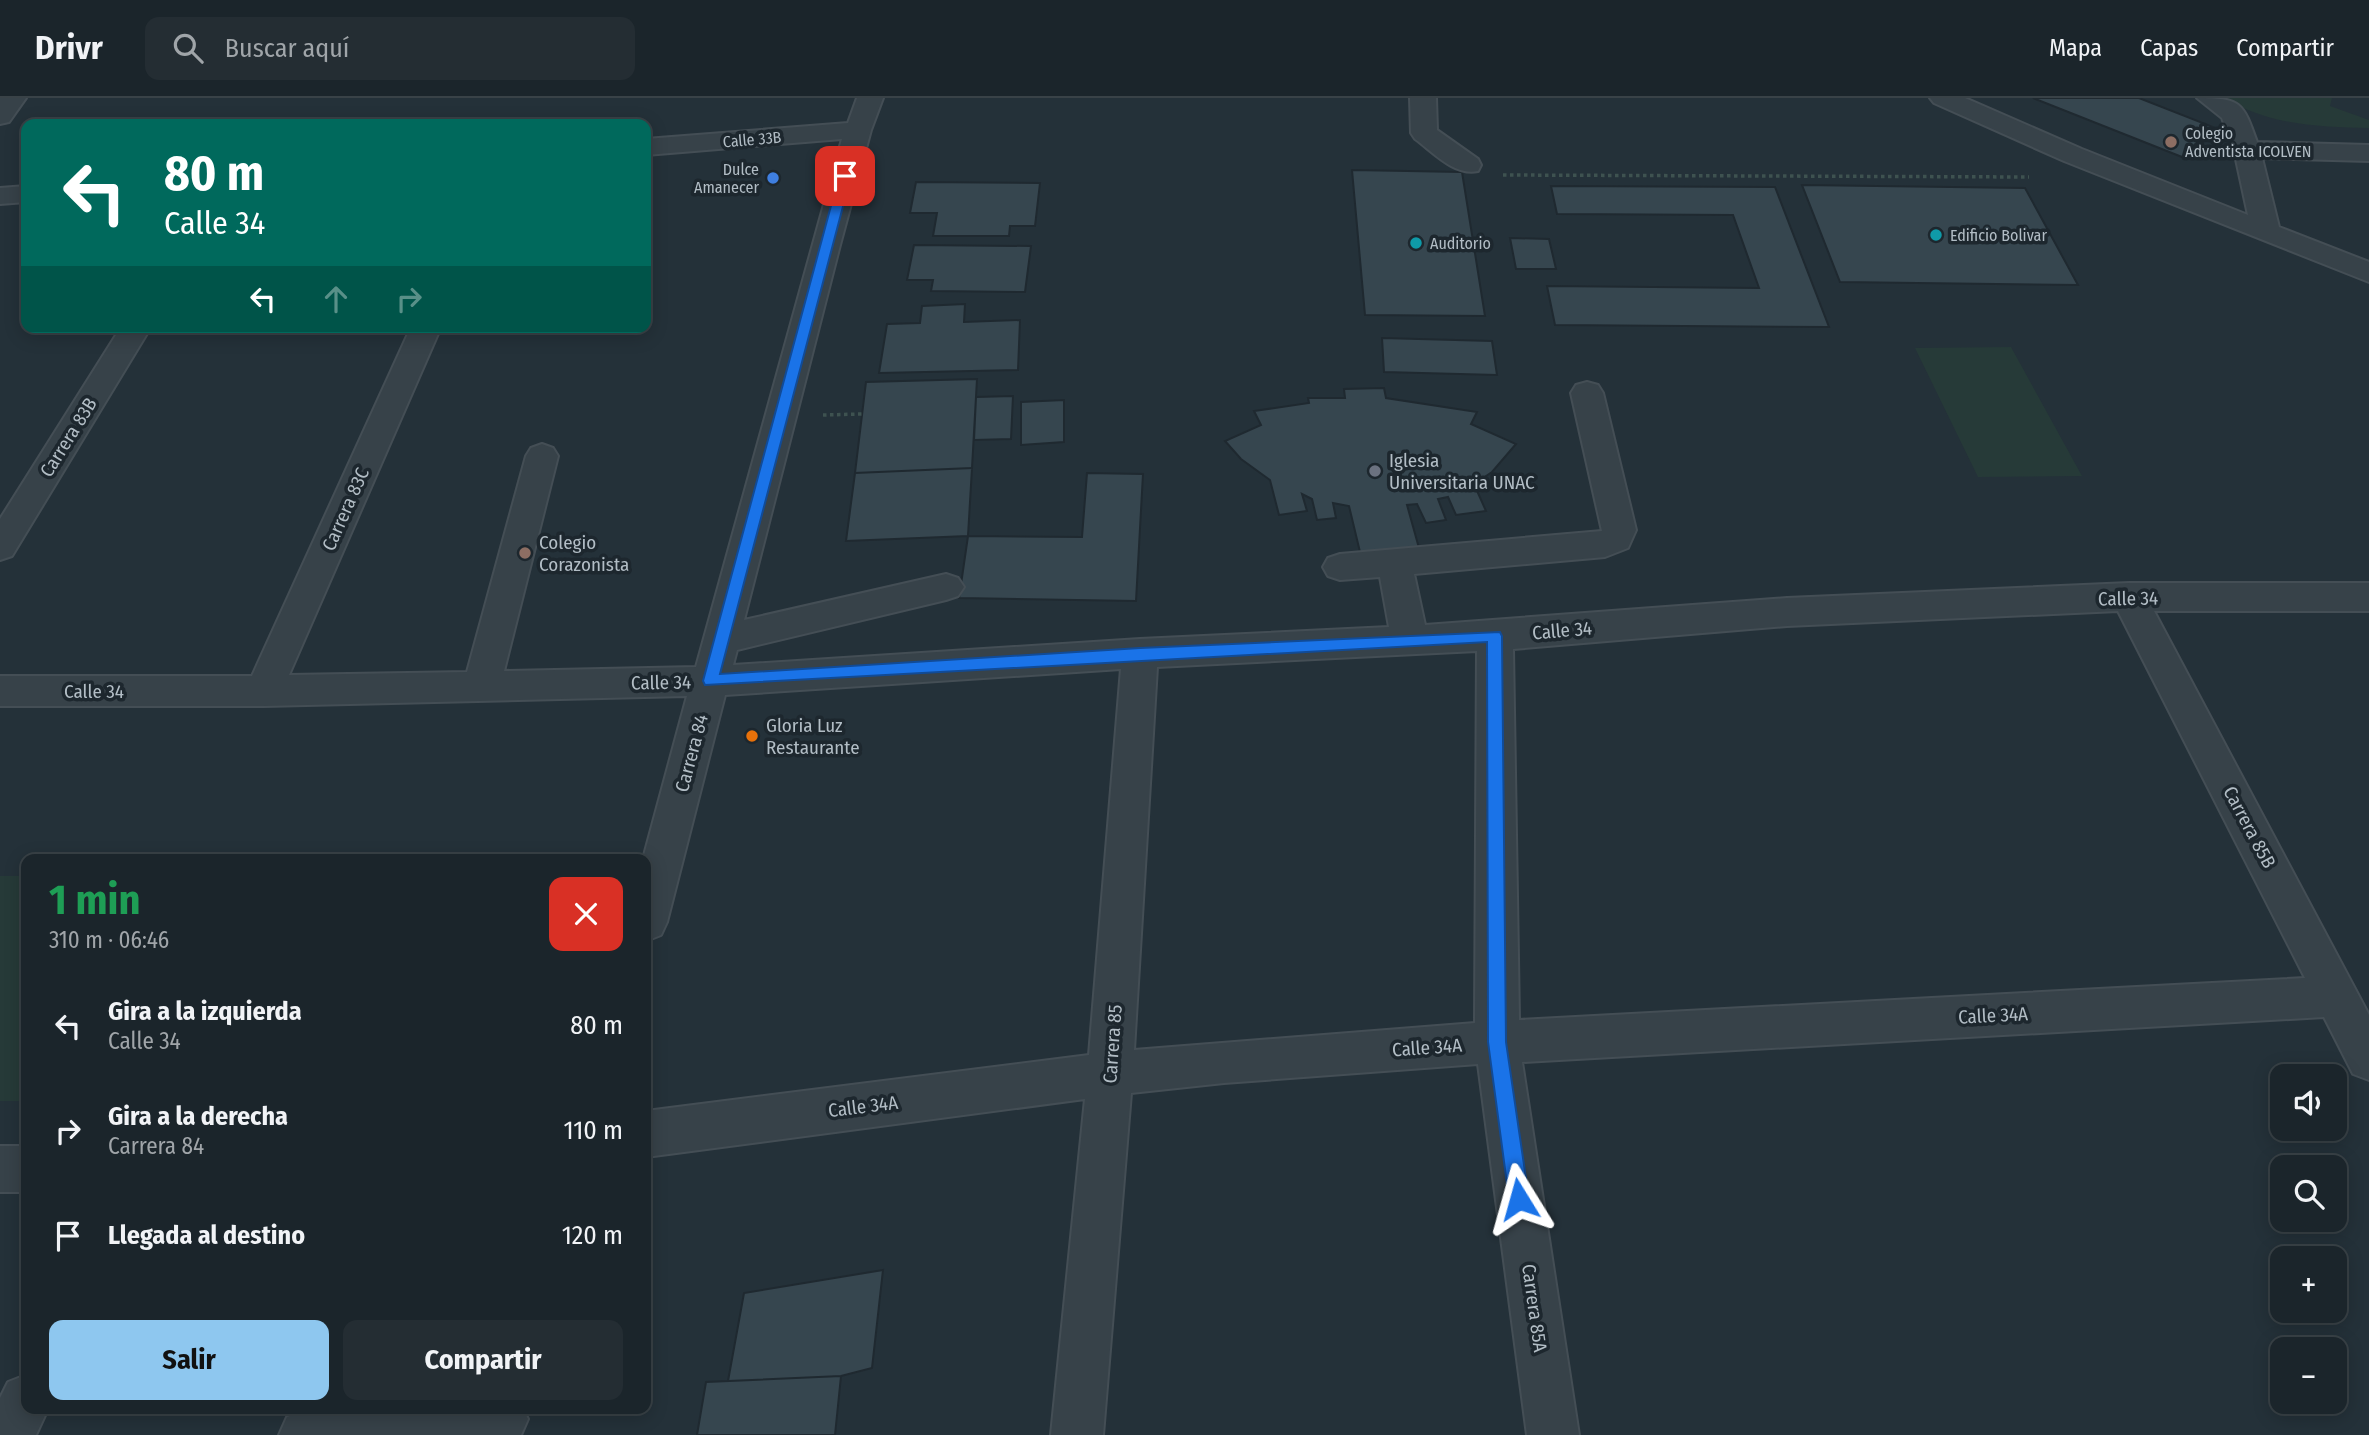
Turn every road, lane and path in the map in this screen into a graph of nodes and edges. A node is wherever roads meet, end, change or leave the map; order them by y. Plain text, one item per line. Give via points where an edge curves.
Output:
1 (13, 98) edge
2 (870, 98) edge
3 (1423, 98) edge
4 (1943, 98) edge
5 (2210, 98) edge
6 (0, 116) edge
7 (858, 130) junction
8 (651, 147) edge
9 (2247, 150) junction
10 (2369, 153) edge
11 (2073, 155) junction
12 (1468, 165) joint
13 (21, 194) edge
14 (0, 196) edge
15 (2266, 231) junction
16 (2369, 273) edge
17 (132, 333) edge
18 (423, 333) edge
19 (1587, 393) dead end
20 (542, 457) dead end
21 (0, 547) edge
22 (1394, 562) junction
23 (1340, 567) dead end
24 (946, 587) dead end
25 (2129, 597) junction
26 (2369, 597) edge
27 (1495, 636) junction
28 (722, 639) junction
29 (1410, 640) junction
30 (1140, 653) junction
31 (711, 681) junction
32 (482, 686) junction
33 (0, 691) edge
34 (264, 691) junction
35 (651, 903) edge
36 (2338, 996) junction
37 (1497, 1042) junction
38 (2369, 1059) edge
39 (1110, 1074) junction
40 (651, 1133) edge
41 (0, 1169) edge
42 (21, 1169) edge
43 (21, 1411) edge
44 (502, 1421) edge
45 (9, 1435) edge
46 (305, 1435) edge
47 (1077, 1435) edge
48 (1553, 1435) edge

1 - 6 street
2 - 7 street, Carrera 84
3 - 12 street via 1424,133
4 - 11 street
5 - 9 street via 2234,114
7 - 8 street, Calle 33B
7 - 28 street, Carrera 84
9 - 10 street
9 - 15 street
11 - 12 path via 2037,177 1485,175
11 - 15 street
13 - 14 street
15 - 16 street
17 - 21 street, Carrera 83B
18 - 34 street, Carrera 83C
19 - 22 street via 1619,530 1616,539 1605,544
20 - 32 street
22 - 23 street
22 - 29 street
24 - 28 street
25 - 26 street, Calle 34
25 - 27 street, Calle 34 via 1787,612
25 - 36 street, Carrera 85B
27 - 29 street, Calle 34
27 - 37 street, Carrera 85A
28 - 31 street, Carrera 84
29 - 30 street, Calle 34
30 - 31 street, Calle 34
30 - 39 street, Carrera 85
31 - 32 street, Calle 34
31 - 35 street, Carrera 84
32 - 34 street, Calle 34
33 - 34 street, Calle 34
36 - 37 street, Calle 34A
36 - 38 street, Carrera 85B
37 - 39 street, Calle 34A
37 - 48 street, Carrera 85A
39 - 40 street, Calle 34A
39 - 47 street, Carrera 85
41 - 42 street
43 - 45 street
44 - 46 street via 380,1425

